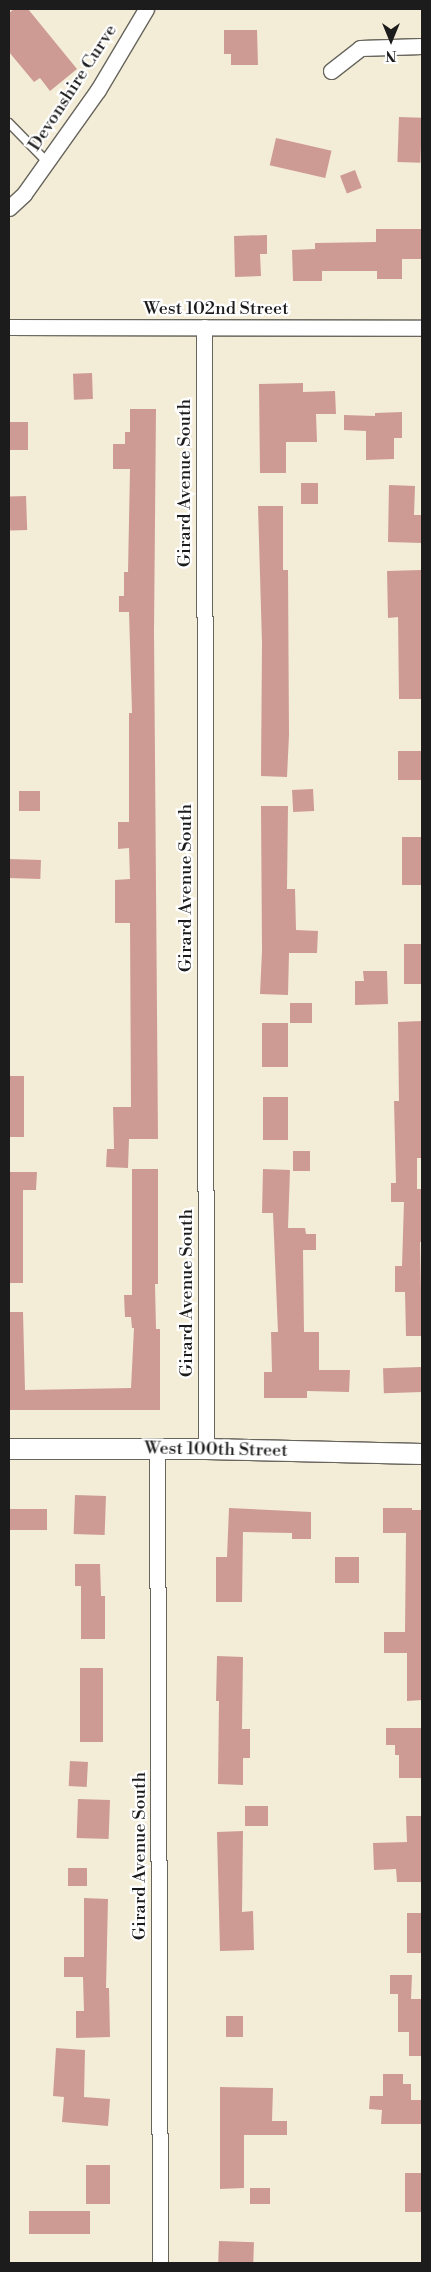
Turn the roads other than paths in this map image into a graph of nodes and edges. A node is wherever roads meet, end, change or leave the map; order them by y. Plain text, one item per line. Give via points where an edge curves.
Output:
1 (146, 9) edge
2 (422, 46) edge
3 (331, 71) dead end
4 (9, 123) edge
5 (48, 163) junction
6 (9, 208) edge
7 (9, 328) edge
8 (204, 328) junction
9 (422, 328) edge
10 (9, 1449) edge
11 (157, 1449) junction
12 (206, 1449) junction
13 (422, 1454) edge
14 (160, 2263) edge

1 - 5 street, Devonshire Curve via 98,90
2 - 3 street via 360,48
4 - 5 lane
5 - 6 street, Devonshire Curve
7 - 8 street, West 102nd Street
8 - 9 street, West 102nd Street
8 - 12 street, Girard Avenue South
10 - 11 street, West 100th Street
11 - 12 street, West 100th Street
11 - 14 street, Girard Avenue South
12 - 13 street, West 100th Street

